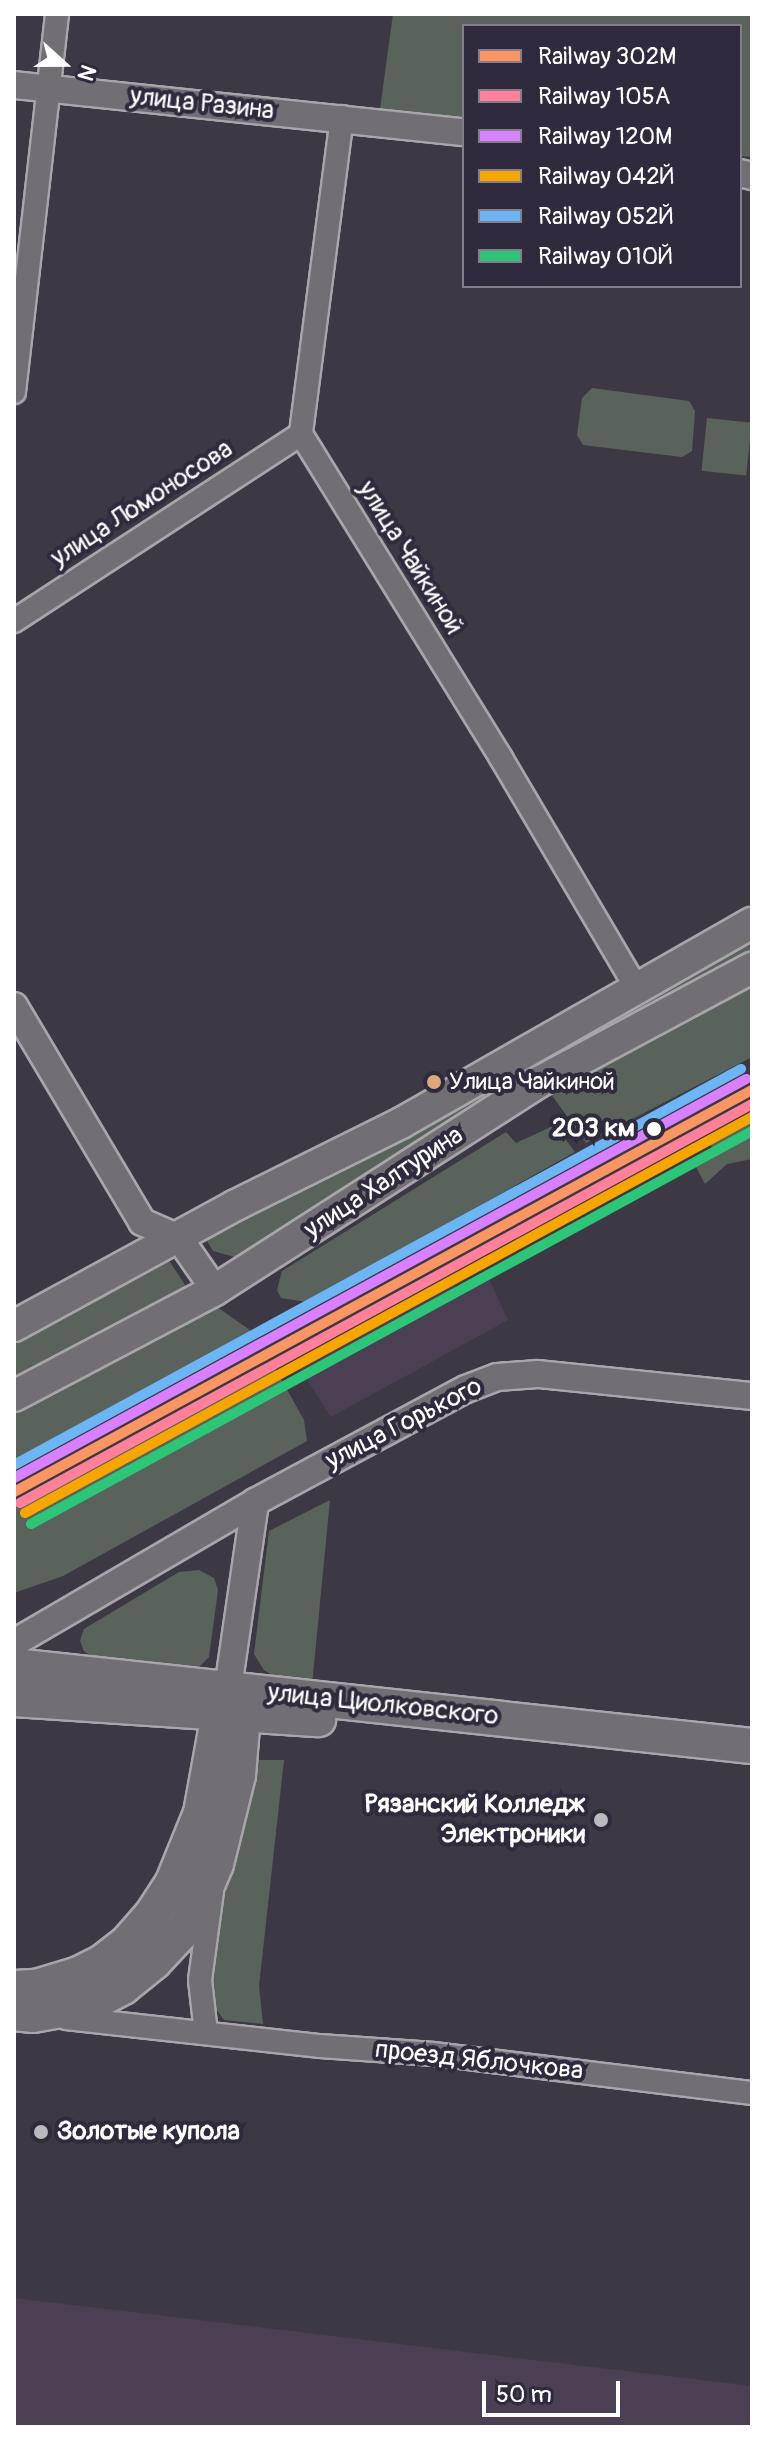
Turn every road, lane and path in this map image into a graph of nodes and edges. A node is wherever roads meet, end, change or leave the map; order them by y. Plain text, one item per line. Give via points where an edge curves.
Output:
1 (57, 14) edge
2 (14, 85) edge
3 (48, 89) junction
4 (342, 117) junction
5 (462, 132) edge
6 (14, 392) edge
7 (301, 434) junction
8 (14, 621) edge
9 (752, 923) edge
10 (752, 968) edge
11 (636, 987) junction
12 (14, 1006) edge
13 (179, 1238) junction
14 (215, 1290) junction
15 (14, 1326) edge
16 (14, 1396) edge
17 (752, 1396) edge
18 (255, 1502) junction
19 (60, 1615) junction
20 (14, 1623) edge
21 (14, 1643) edge
22 (14, 1666) edge
23 (14, 1699) edge
24 (230, 1706) junction
25 (752, 1746) edge
26 (752, 1767) edge
27 (216, 1864) junction
28 (20, 2005) edge
29 (206, 2033) junction
30 (752, 2093) edge

1 - 3 street
2 - 3 street, улица Разина
3 - 4 street, улица Разина
3 - 6 street
4 - 5 street, улица Разина
4 - 7 street
7 - 8 street, улица Ломоносова
7 - 11 street, улица Чайкиной
9 - 11 main road, улица Халтурина
10 - 14 main road, улица Халтурина via 539,1082
11 - 13 main road, улица Халтурина via 401,1123
12 - 13 street via 142,1222
13 - 14 street
13 - 15 main road, улица Халтурина
14 - 16 main road, улица Халтурина
17 - 18 street, улица Горького via 538,1374 497,1377
18 - 19 street, улица Горького
18 - 24 street
19 - 20 street
19 - 21 street, улица Горького
22 - 24 main road, улица Циолковского
23 - 24 main road, улица Циолковского
24 - 25 main road, улица Циолковского
24 - 26 main road, улица Циолковского
24 - 27 main road via 238,1775
24 - 28 main road via 201,1813 178,1871 153,1913 104,1961 36,1987
27 - 28 main road via 180,1934 123,1987 88,2005
27 - 29 street via 200,1980
28 - 29 street, проезд Яблочкова
29 - 30 street, проезд Яблочкова via 434,2054

